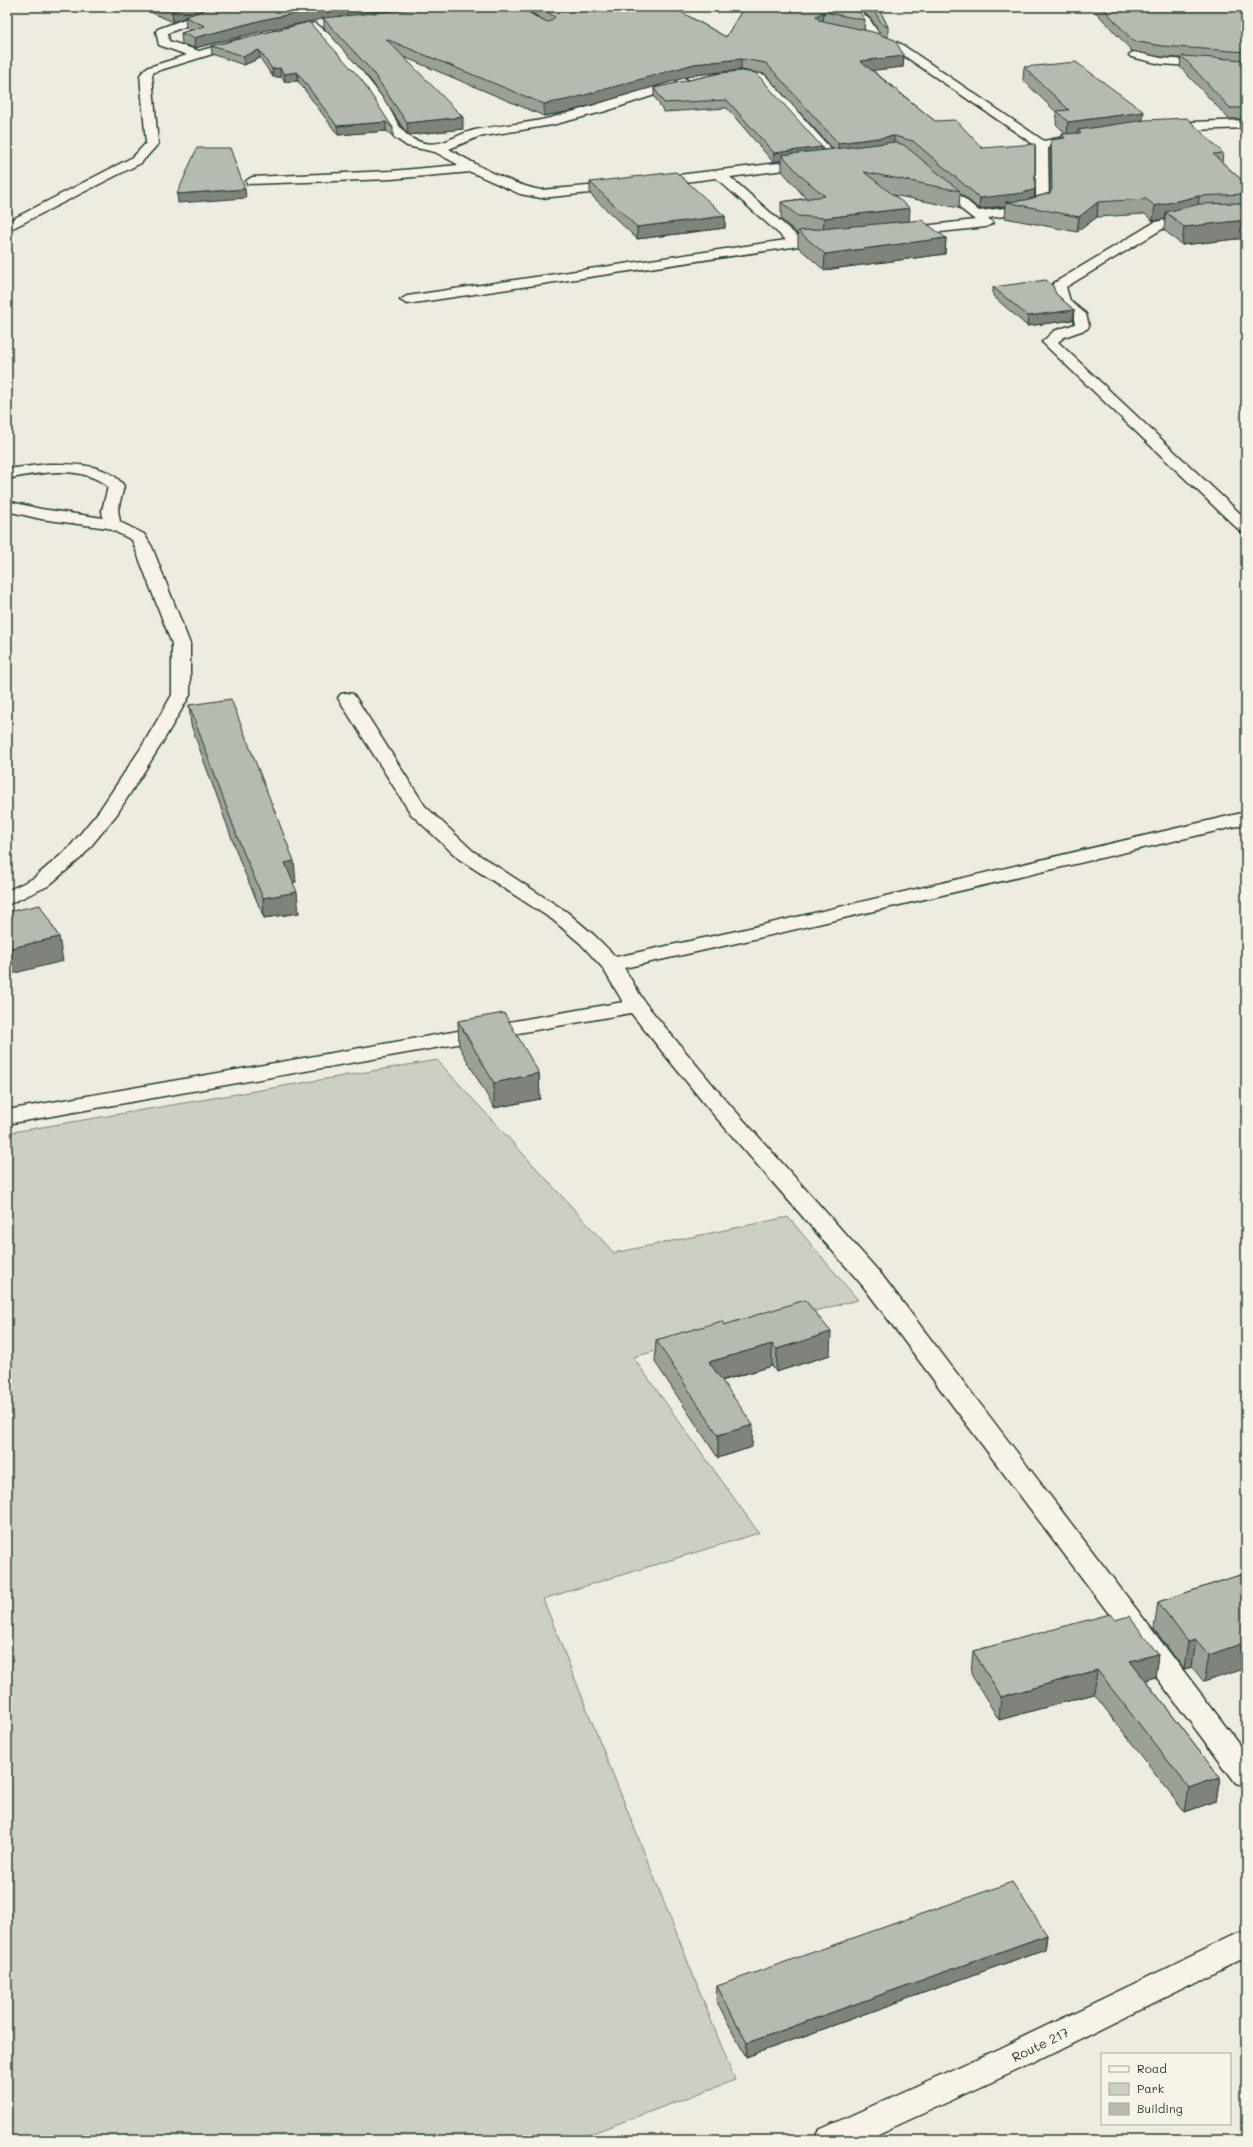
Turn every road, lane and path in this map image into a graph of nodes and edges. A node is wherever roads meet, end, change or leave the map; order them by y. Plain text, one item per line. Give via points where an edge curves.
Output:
1 (227, 7) edge
2 (849, 7) edge
3 (299, 28) edge
4 (858, 35) edge
5 (252, 38) edge
6 (876, 38) junction
7 (195, 54) junction
8 (1135, 55) edge
9 (1246, 67) edge
10 (721, 76) edge
11 (698, 80) edge
12 (1246, 124) edge
13 (1156, 128) edge
14 (1095, 136) edge
15 (1042, 146) junction
16 (438, 149) junction
17 (849, 158) edge
18 (834, 160) junction
19 (473, 168) junction
20 (925, 172) edge
21 (719, 174) junction
22 (252, 182) dead end
23 (976, 215) junction
24 (1246, 215) edge
25 (7, 227) edge
26 (892, 233) edge
27 (804, 241) junction
28 (823, 241) edge
29 (407, 300) dead end
30 (7, 474) edge
31 (7, 506) edge
32 (112, 524) junction
33 (1246, 528) edge
34 (347, 698) dead end
35 (1246, 818) edge
36 (7, 899) edge
37 (610, 964) junction
38 (636, 1006) junction
39 (7, 1117) edge
40 (1246, 1775) edge
41 (1246, 1943) edge
42 (831, 2140) edge

1 - 7 street via 162,30 163,43
2 - 6 street via 866,22
3 - 16 street via 319,25 322,34 367,85 402,138 411,144
4 - 6 street
5 - 7 street
6 - 15 street via 897,46
7 - 25 street via 150,70 146,75 152,144 137,160
8 - 9 street via 1161,61
10 - 18 street via 749,74 761,77
11 - 16 street via 683,82 548,122 475,134
12 - 13 street
14 - 15 street
15 - 23 street via 1042,204 1024,210
16 - 19 street
17 - 18 street
18 - 21 street
19 - 21 street via 525,191 541,194
19 - 22 street
20 - 23 street
21 - 27 street via 792,238
23 - 26 street via 986,223
24 - 33 street via 1198,217 1160,225 1059,286 1063,303 1081,317 1082,326 1059,334 1049,342
27 - 28 street
27 - 29 street
30 - 32 street via 31,470 77,470 95,473 112,480 116,486 110,510
31 - 32 street via 41,514
32 - 36 street via 138,537 144,547 181,644 181,695 107,814 75,853 41,882
34 - 37 street via 418,810 466,855 560,916 588,940
35 - 37 street via 741,936
37 - 38 street
38 - 39 street
38 - 40 street via 715,1102 872,1280
41 - 42 street, Route 217 via 1009,2059

